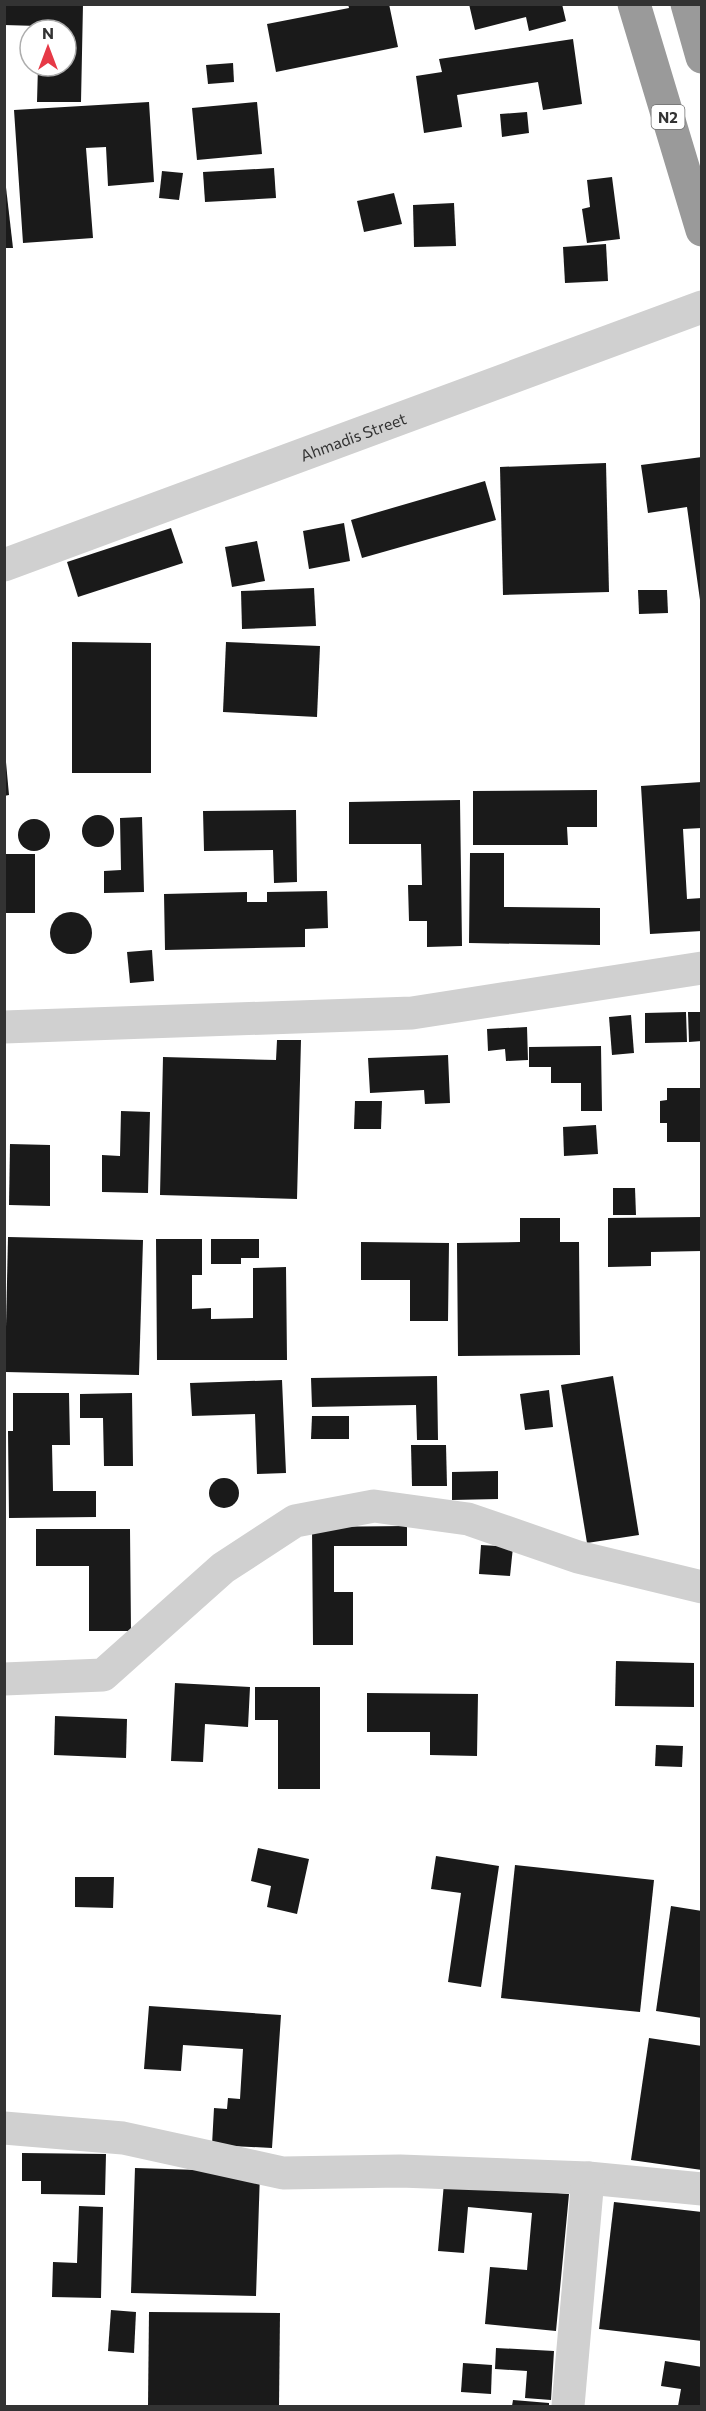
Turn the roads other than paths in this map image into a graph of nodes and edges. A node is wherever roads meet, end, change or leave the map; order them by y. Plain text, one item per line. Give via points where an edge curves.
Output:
1 (634, 4) edge
2 (687, 4) edge
3 (702, 57) edge
4 (702, 230) edge
5 (702, 307) edge
6 (4, 565) edge
7 (702, 968) edge
8 (4, 1028) edge
9 (702, 1587) edge
10 (4, 1679) edge
11 (4, 2128) edge
12 (588, 2178) junction
13 (702, 2189) edge
14 (568, 2406) edge

1 - 4 highway, N2
2 - 3 highway
5 - 6 street, Ahmadis Street
7 - 8 street via 412,1013
9 - 10 street via 578,1557 468,1519 374,1506 295,1521 223,1568 103,1675
11 - 12 street via 123,2138 283,2174 400,2171
12 - 13 street
12 - 14 street

